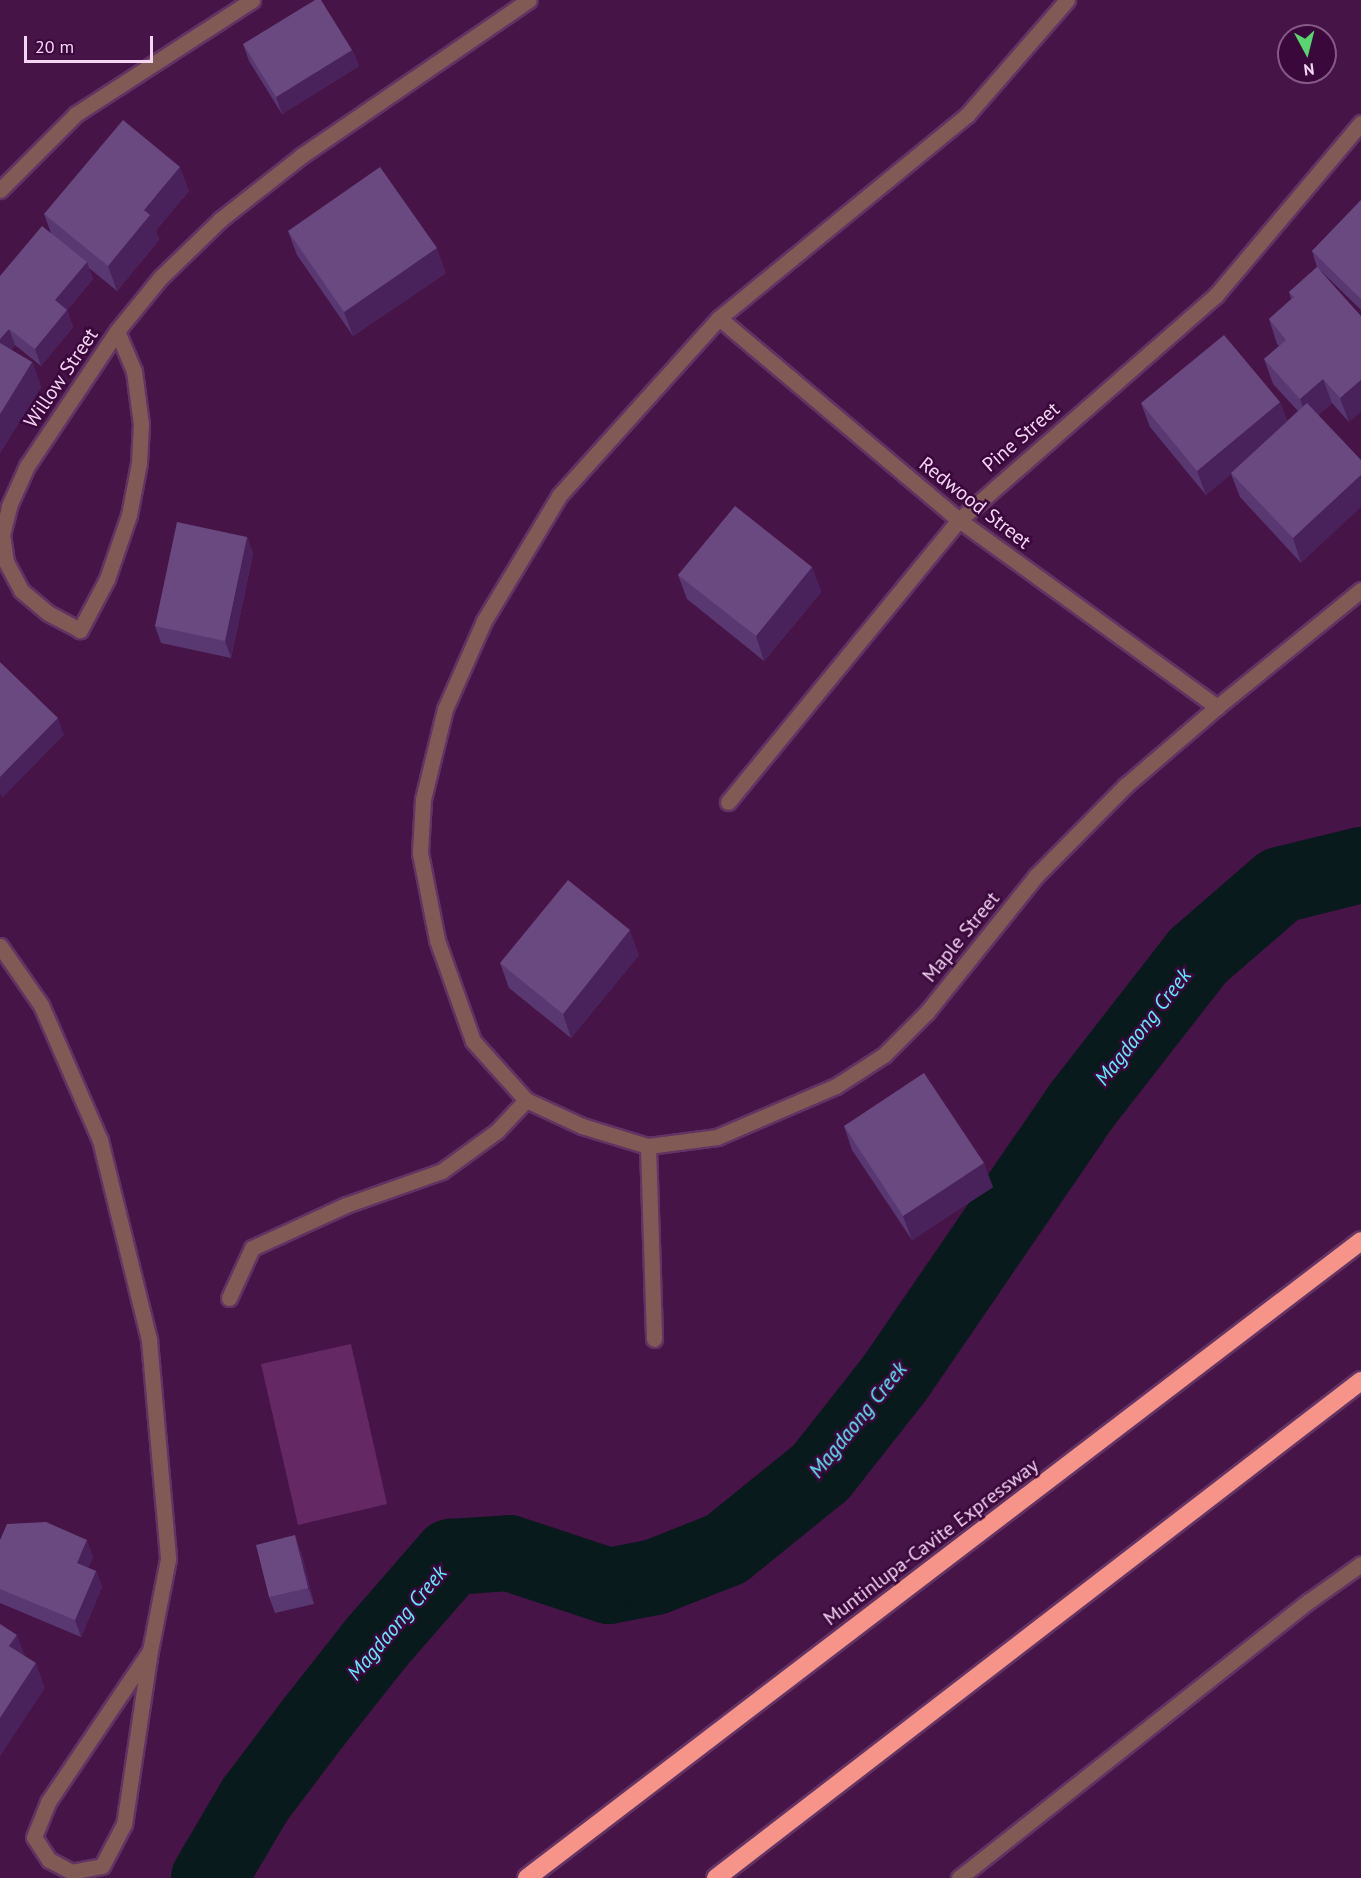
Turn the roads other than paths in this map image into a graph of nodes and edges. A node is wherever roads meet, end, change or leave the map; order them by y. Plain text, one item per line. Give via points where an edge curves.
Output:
1 (252, 0) edge
2 (529, 0) edge
3 (1067, 0) edge
4 (1361, 123) edge
5 (1, 185) edge
6 (719, 318) junction
7 (117, 331) junction
8 (958, 520) junction
9 (1361, 591) edge
10 (1217, 707) junction
11 (728, 802) dead end
12 (0, 946) edge
13 (526, 1100) junction
14 (648, 1146) junction
15 (1361, 1241) edge
16 (229, 1298) dead end
17 (654, 1339) dead end
18 (1361, 1381) edge
19 (1361, 1564) edge
20 (150, 1651) junction
21 (527, 1878) edge
22 (716, 1878) edge
23 (958, 1878) edge

1 - 5 street via 76,114
2 - 7 street, Willow Street via 301,156 221,219 160,278
3 - 6 street via 967,116
4 - 8 street, Pine Street via 1216,295
6 - 8 street, Redwood Street
6 - 13 street via 559,496 484,621 445,709 423,799 420,853 436,940 473,1041
7 - 7 street, Willow Street via 27,466 9,506 2,535 6,562 21,590 48,614 80,630 111,568 129,515 139,463 141,424 134,371
8 - 10 street, Redwood Street
8 - 11 street, Pine Street
9 - 10 street, Maple Street
10 - 14 street, Maple Street via 1125,786 1036,876 927,1012 884,1055 836,1086 770,1117 717,1137
12 - 20 street via 40,1005 100,1140 149,1340 168,1559
13 - 14 street, Maple Street via 582,1126
13 - 16 street via 497,1131 442,1171 346,1204 252,1248
14 - 17 street
15 - 21 highway, Muntinlupa-Cavite Expressway
18 - 22 highway
19 - 23 street
20 - 20 street via 124,1824 102,1866 72,1872 49,1860 34,1837 48,1802

